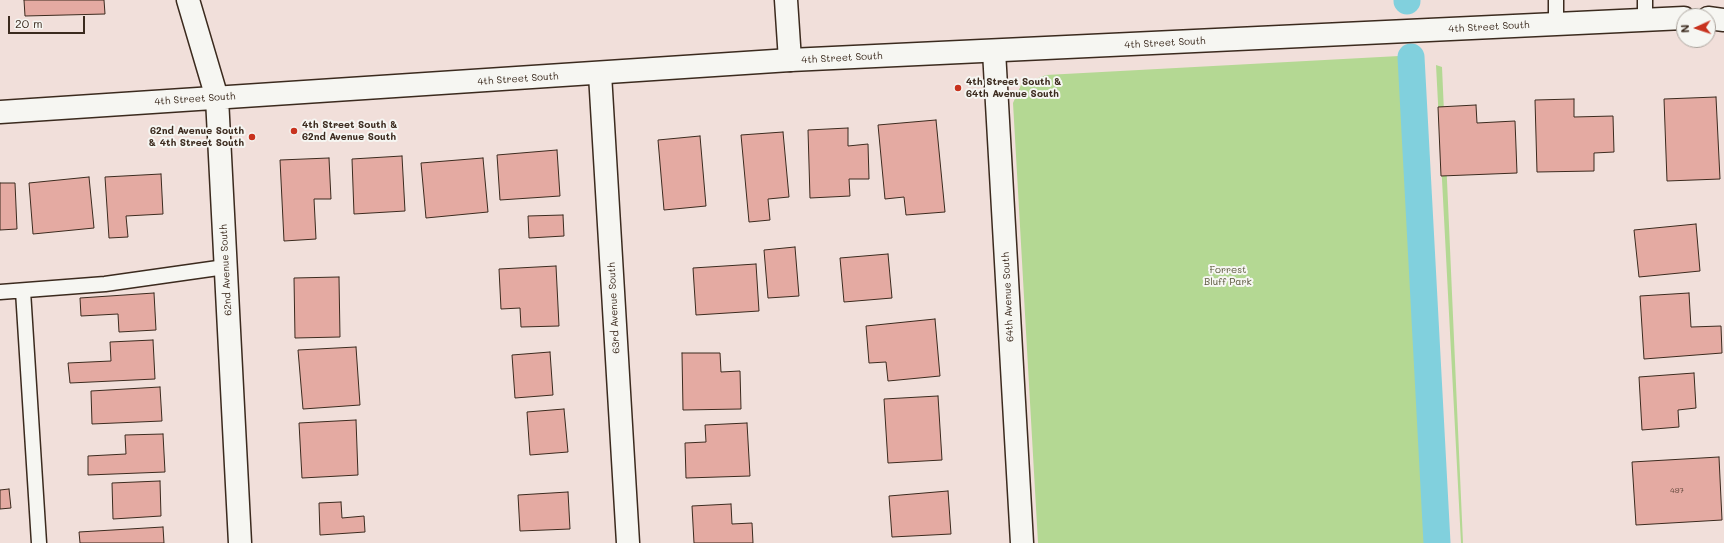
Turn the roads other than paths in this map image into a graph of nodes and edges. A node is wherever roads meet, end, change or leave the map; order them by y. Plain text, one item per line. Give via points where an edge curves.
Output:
1 (188, 0) edge
2 (786, 0) edge
3 (1556, 0) edge
4 (1645, 10) edge
5 (1676, 16) edge
6 (1556, 24) junction
7 (994, 50) junction
8 (790, 60) junction
9 (600, 74) junction
10 (216, 98) junction
11 (0, 112) edge
12 (225, 267) junction
13 (23, 291) junction
14 (0, 292) edge
15 (39, 543) edge
16 (240, 543) edge
17 (628, 543) edge
18 (1022, 543) edge

1 - 10 street, 62nd Avenue South
2 - 8 street
3 - 6 lane
4 - 5 street, 4th Street South
4 - 6 street, 4th Street South
6 - 7 street, 4th Street South
7 - 8 street, 4th Street South
7 - 18 street, 64th Avenue South
8 - 9 street, 4th Street South
9 - 10 street, 4th Street South
9 - 17 street, 63rd Avenue South
10 - 11 street, 4th Street South
10 - 12 street, 62nd Avenue South
12 - 13 lane via 105,284
12 - 16 street, 62nd Avenue South
13 - 14 lane
13 - 15 lane

